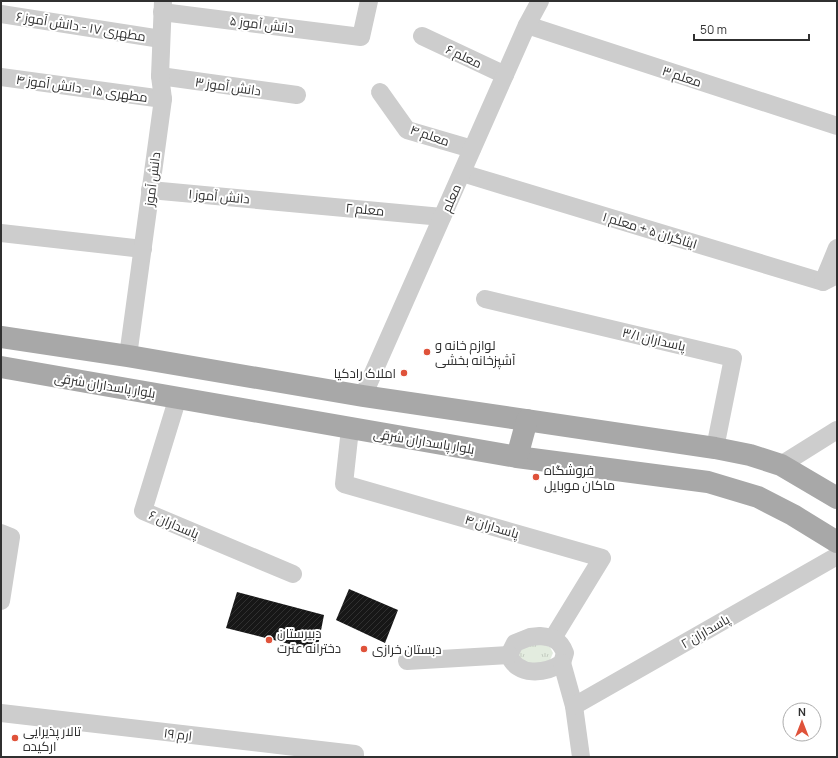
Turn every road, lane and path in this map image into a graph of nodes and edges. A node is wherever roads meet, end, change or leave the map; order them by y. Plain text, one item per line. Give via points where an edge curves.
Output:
1 (369, 1) edge
2 (540, 1) edge
3 (162, 6) edge
4 (1, 14) edge
5 (527, 26) junction
6 (422, 36) dead end
7 (162, 38) junction
8 (505, 75) junction
9 (160, 76) junction
10 (1, 77) edge
11 (380, 92) dead end
12 (297, 95) dead end
13 (162, 99) junction
14 (837, 126) edge
15 (472, 149) junction
16 (462, 173) junction
17 (150, 190) junction
18 (288, 202) joint
19 (442, 217) junction
20 (1, 233) edge
21 (837, 248) edge
22 (143, 249) junction
23 (830, 279) edge
24 (485, 299) dead end
25 (1, 337) edge
26 (128, 356) junction
27 (1, 367) edge
28 (363, 396) junction
29 (178, 397) junction
30 (527, 420) junction
31 (350, 429) junction
32 (837, 430) edge
33 (715, 448) junction
34 (517, 457) junction
35 (781, 465) junction
36 (837, 498) edge
37 (1, 533) edge
38 (837, 542) edge
39 (837, 556) edge
40 (293, 574) dead end
41 (1, 601) edge
42 (553, 638) junction
43 (509, 655) junction
44 (407, 661) dead end
45 (562, 663) junction
46 (574, 706) junction
47 (1, 713) edge
48 (355, 756) edge
49 (581, 757) edge

1 - 3 street, دانش آموز ۵ via 361,37
2 - 5 street, معلم
3 - 7 street, دانش آموز
4 - 7 street, مطهری ۱۷ - دانش آموز ۶
5 - 8 street, معلم
5 - 14 street, معلم ۳
6 - 8 street, معلم ۶
7 - 9 street, دانش آموز
8 - 15 street, معلم
9 - 12 street, دانش آموز ۳
9 - 13 street, دانش آموز
10 - 13 street, مطهری ۱۵ - دانش آموز ۴
11 - 15 street, معلم ۴ via 407,130
13 - 17 street, دانش آموز
15 - 16 street, معلم
16 - 19 street, معلم
16 - 23 street, ایثاگران ۵ + معلم ۱
17 - 18 street, دانش آموز ۱
17 - 22 street, دانش آموز
18 - 19 street, معلم ۲
19 - 28 street, معلم
20 - 22 street
21 - 23 street
22 - 26 street, دانش آموز
24 - 33 street, پاسداران ۳/۱ via 733,358
25 - 26 main road
26 - 28 main road
27 - 29 main road, بلوار پاسداران شرقی
28 - 30 main road
29 - 31 main road, بلوار پاسداران شرقی
29 - 40 street, پاسداران ۶ via 143,511
30 - 33 main road
30 - 34 main road
31 - 34 main road, بلوار پاسداران شرقی
31 - 42 street, پاسداران ۴ via 344,484 602,558
32 - 35 street
33 - 35 main road
34 - 38 main road, بلوار پاسداران شرقی via 708,482 758,497
35 - 36 main road
37 - 41 street via 10,537
39 - 46 street, پاسداران ۲
42 - 43 street via 540,636 522,639 515,643
42 - 45 street via 561,643 565,653
43 - 44 street
43 - 45 street via 514,665 527,671 546,670
45 - 46 street
46 - 49 street
47 - 48 street, ارم ۱۹

